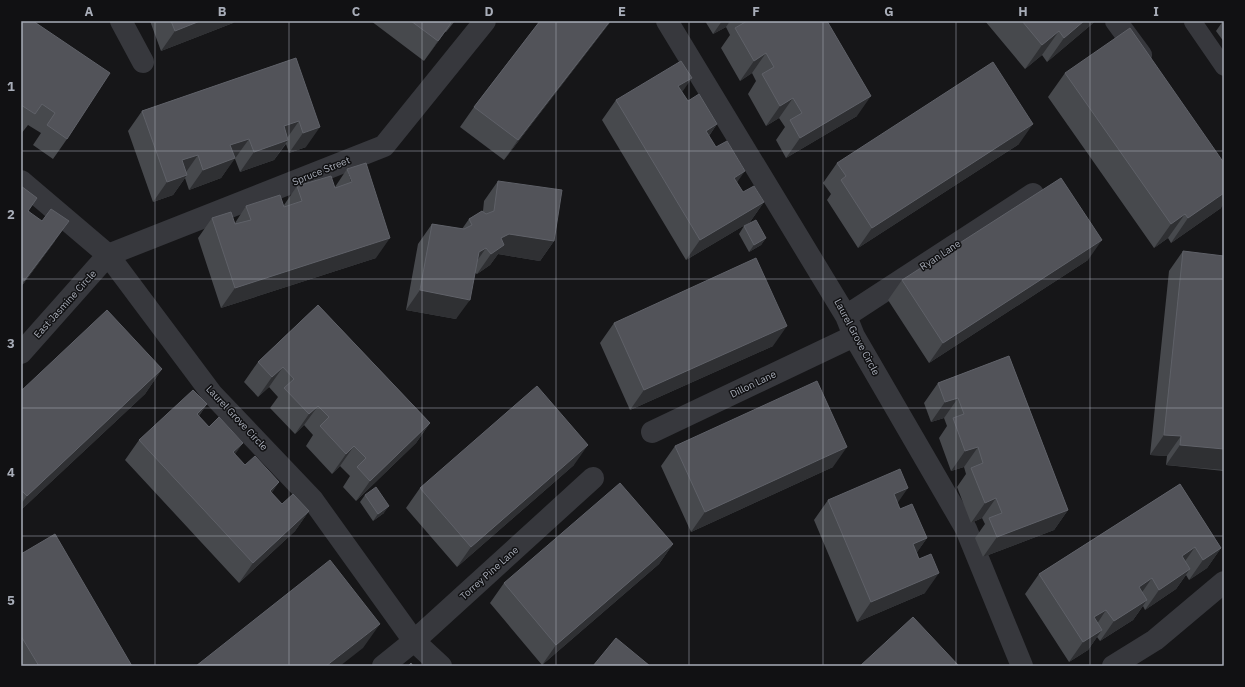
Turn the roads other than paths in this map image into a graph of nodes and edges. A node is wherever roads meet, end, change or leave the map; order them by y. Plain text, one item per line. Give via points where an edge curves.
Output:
1 (121, 21) edge
2 (485, 21) edge
3 (668, 21) edge
4 (1116, 21) edge
5 (1194, 21) edge
6 (143, 62) dead end
7 (1224, 67) edge
8 (1153, 71) edge
9 (21, 181) edge
10 (1033, 194) edge
11 (108, 255) junction
12 (850, 326) junction
13 (21, 353) edge
14 (652, 432) dead end
15 (593, 478) dead end
16 (1224, 582) edge
17 (414, 641) junction
18 (383, 666) edge
19 (441, 666) edge
20 (1022, 666) edge
21 (1112, 666) edge

1 - 6 street
2 - 11 street, Spruce Street via 384,146
3 - 12 street, Laurel Grove Circle
4 - 8 street
5 - 7 lane
9 - 11 street, Laurel Grove Circle
10 - 12 street, Ryan Lane
11 - 13 street, East Jasmine Circle
11 - 17 street, Laurel Grove Circle via 212,394 312,499
12 - 14 street, Dillon Lane
12 - 20 street, Laurel Grove Circle via 966,529
15 - 17 street, Torrey Pine Lane
16 - 21 street via 1155,640
17 - 18 street, Torrey Pine Lane
17 - 19 street, Laurel Grove Circle

